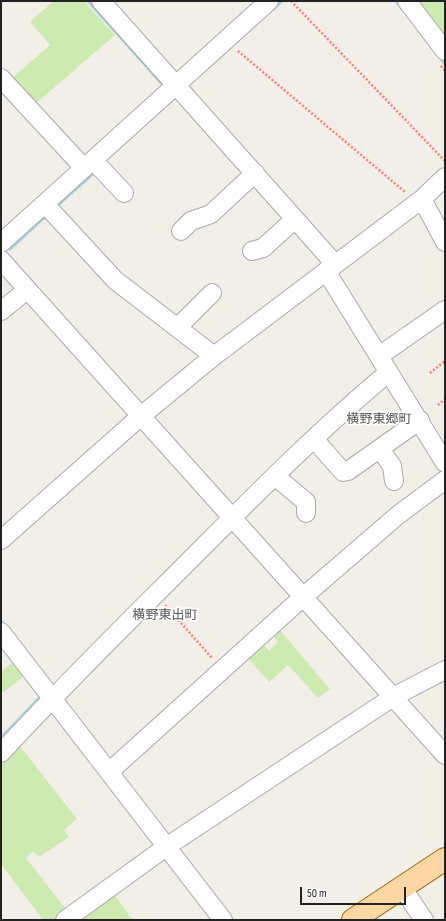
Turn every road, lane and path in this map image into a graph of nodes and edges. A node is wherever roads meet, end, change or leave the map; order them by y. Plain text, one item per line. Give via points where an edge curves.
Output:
1 (101, 1) edge
2 (269, 1) edge
3 (291, 1) edge
4 (407, 1) edge
5 (225, 40) junction
6 (445, 51) edge
7 (1, 78) edge
8 (177, 85) junction
9 (445, 161) edge
10 (88, 164) junction
11 (255, 173) junction
12 (445, 177) edge
13 (124, 194) dead end
14 (420, 201) junction
15 (45, 204) junction
16 (295, 219) junction
17 (181, 231) dead end
18 (445, 242) edge
19 (1, 243) edge
20 (252, 251) dead end
21 (1, 260) edge
22 (331, 267) junction
23 (27, 290) junction
24 (212, 293) dead end
25 (445, 310) edge
26 (1, 311) edge
27 (177, 328) junction
28 (214, 356) junction
29 (379, 356) junction
30 (445, 361) edge
31 (389, 372) junction
32 (430, 373) dead end
33 (445, 399) edge
34 (438, 405) dead end
35 (141, 416) junction
36 (420, 420) junction
37 (314, 439) junction
38 (380, 449) junction
39 (445, 463) edge
40 (275, 476) junction
41 (445, 480) edge
42 (394, 481) dead end
43 (306, 513) dead end
44 (232, 518) junction
45 (1, 540) edge
46 (155, 595) junction
47 (303, 597) junction
48 (1, 632) edge
49 (223, 670) junction
50 (445, 670) edge
51 (393, 697) junction
52 (52, 698) junction
53 (1, 753) edge
54 (445, 755) edge
55 (109, 772) junction
56 (166, 847) junction
57 (445, 859) edge
58 (402, 887) junction
59 (65, 920) edge
60 (223, 920) edge
61 (353, 920) edge
62 (424, 920) edge

1 - 8 street
2 - 5 street
3 - 9 path
4 - 6 street
5 - 8 street
5 - 14 path
7 - 10 street
8 - 10 street
8 - 11 street
10 - 13 street
10 - 15 street
11 - 16 street
11 - 17 street via 211,214 190,221
12 - 14 street
14 - 18 street
14 - 22 street
15 - 19 street
15 - 27 street via 115,280
16 - 20 street via 263,248
16 - 22 street
21 - 23 street
22 - 28 street
22 - 29 street
23 - 26 street
23 - 35 street
24 - 27 street
25 - 29 street
27 - 28 street
28 - 35 street
29 - 31 street
30 - 32 path
31 - 36 street
31 - 37 street
33 - 34 path
35 - 44 street
35 - 45 street
36 - 38 street
36 - 39 street
37 - 38 street via 343,472
37 - 40 street
38 - 42 street via 392,466
40 - 43 street via 306,502
40 - 44 street
41 - 47 street via 398,515
44 - 46 street
44 - 47 street
46 - 49 path
46 - 52 street
47 - 49 street
47 - 51 street
48 - 52 street
49 - 55 street
50 - 51 street
51 - 54 street
51 - 56 street
52 - 53 street
52 - 55 street
55 - 56 street
56 - 59 street
56 - 60 street
57 - 58 main road
58 - 61 main road
58 - 62 street

